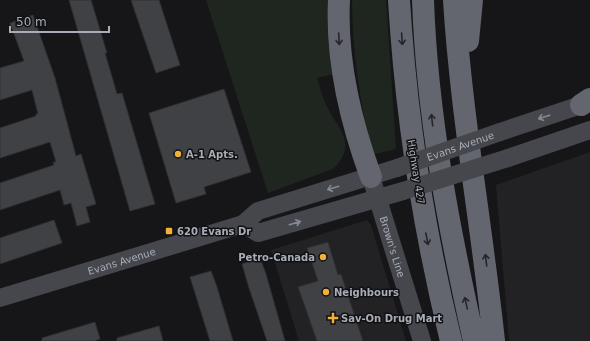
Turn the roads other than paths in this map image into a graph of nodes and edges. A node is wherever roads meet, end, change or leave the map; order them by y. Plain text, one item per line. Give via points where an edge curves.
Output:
1 (339, 0) edge
2 (399, 0) edge
3 (423, 0) edge
4 (454, 0) edge
5 (472, 0) edge
6 (587, 102) edge
7 (464, 104) junction
8 (590, 130) edge
9 (371, 177) junction
10 (378, 199) junction
11 (243, 224) junction
12 (0, 298) edge
13 (422, 341) edge
14 (451, 341) edge
15 (474, 341) edge
16 (494, 341) edge

1 -> 9 highway via 341,62 350,111
2 -> 14 highway, Highway 427 via 406,95 419,193 434,275
15 -> 3 highway via 458,272 432,123
4 - 7 highway
5 - 7 highway
6 -> 9 main road, Evans Avenue, bridge
16 -> 7 highway
8 - 10 main road, bridge
9 - 10 main road, Brown's Line
9 -> 11 main road, Evans Avenue via 258,211
11 -> 10 main road via 258,233
10 - 13 main road, Brown's Line
11 - 12 main road, Evans Avenue

